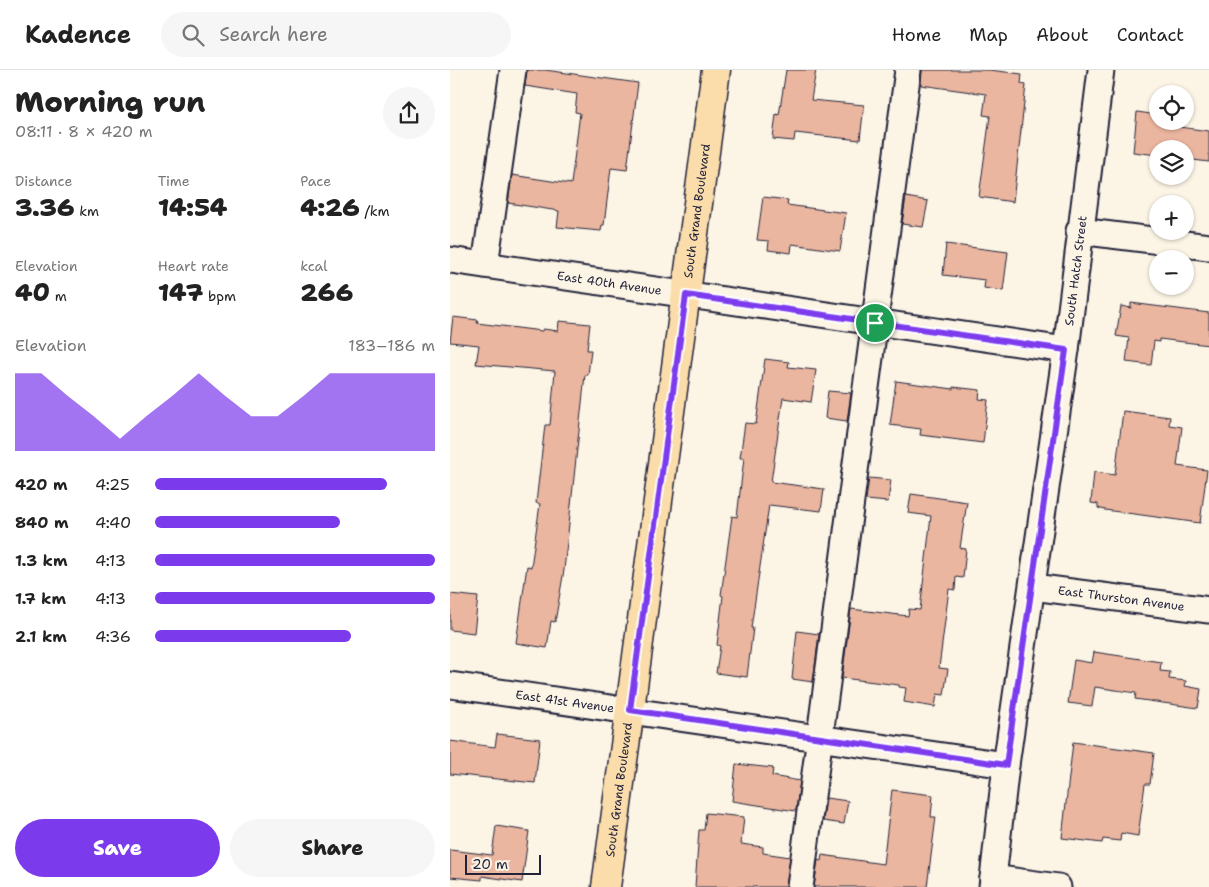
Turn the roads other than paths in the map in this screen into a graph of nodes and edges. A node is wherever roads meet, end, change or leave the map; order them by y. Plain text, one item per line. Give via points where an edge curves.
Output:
1 (513, 70) edge
2 (716, 70) edge
3 (908, 70) edge
4 (1100, 70) edge
5 (1079, 231) junction
6 (1209, 248) edge
7 (450, 260) edge
8 (485, 265) junction
9 (686, 295) junction
10 (875, 323) junction
11 (1066, 350) junction
12 (1033, 587) junction
13 (1209, 610) edge
14 (450, 685) edge
15 (630, 710) junction
16 (820, 738) junction
17 (1006, 765) junction
18 (993, 882) edge
19 (606, 887) edge
20 (800, 887) edge
21 (1058, 887) edge

1 - 8 street
2 - 9 main road, South Grand Boulevard
3 - 10 street
4 - 5 street, South Hatch Street
5 - 6 street
5 - 11 street, South Hatch Street
7 - 8 street, East 40th Avenue
8 - 9 street, East 40th Avenue
9 - 10 street, East 40th Avenue
9 - 15 main road, South Grand Boulevard
10 - 11 street, East 40th Avenue
10 - 16 street
11 - 12 street, South Hatch Street
12 - 13 street, East Thurston Avenue
12 - 17 street, South Hatch Street
14 - 15 street, East 41st Avenue
15 - 16 street, East 41st Avenue
15 - 19 main road, South Grand Boulevard
16 - 17 street, East 41st Avenue
16 - 20 street
17 - 18 street, South Hatch Street
18 - 21 street

